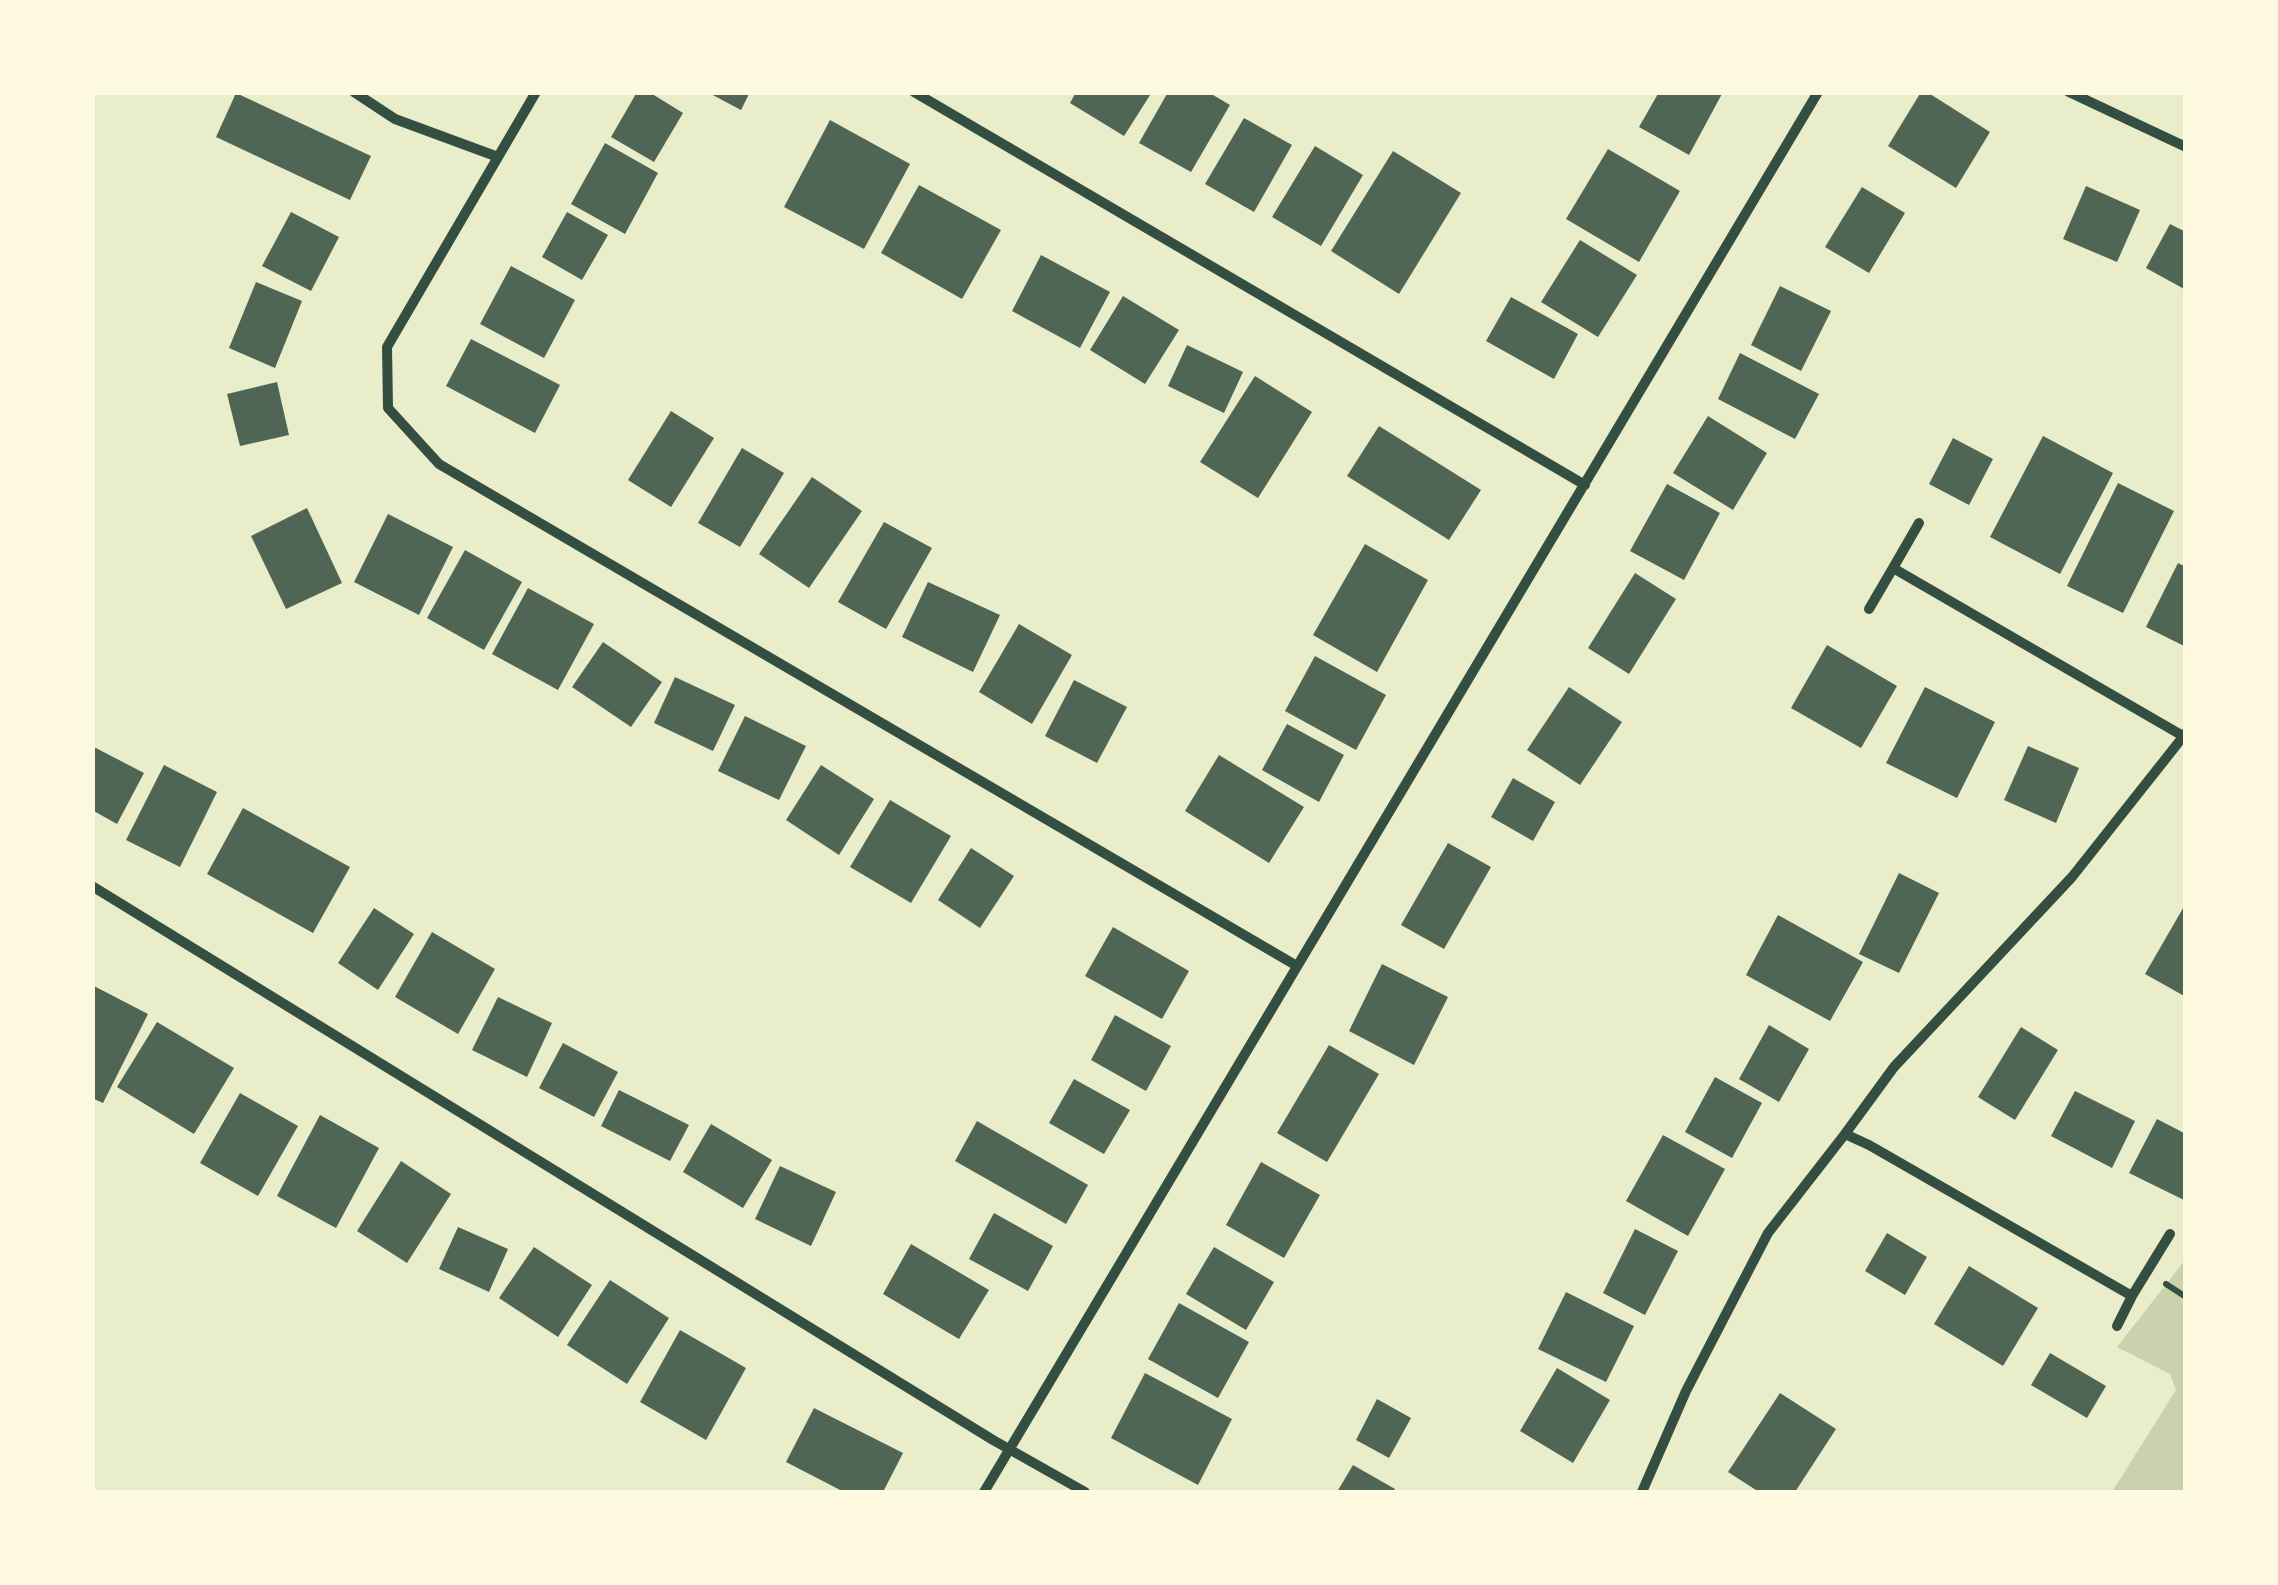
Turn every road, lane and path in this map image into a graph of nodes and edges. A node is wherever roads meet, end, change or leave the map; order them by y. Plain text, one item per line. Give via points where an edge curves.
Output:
1 (354, 92) edge
2 (536, 92) edge
3 (914, 92) edge
4 (1818, 92) edge
5 (2069, 92) edge
6 (2186, 147) edge
7 (498, 157) junction
8 (1585, 485) junction
9 (1919, 523) dead end
10 (1894, 568) junction
11 (1869, 609) dead end
12 (2184, 734) edge
13 (92, 886) edge
14 (1298, 966) junction
15 (1846, 1134) junction
16 (2170, 1234) dead end
17 (2132, 1296) junction
18 (2117, 1326) dead end
19 (1008, 1448) junction
20 (984, 1492) edge
21 (1085, 1492) edge
22 (1642, 1492) edge

1 - 7 street via 395,119
2 - 7 street
3 - 8 street
4 - 8 street
5 - 6 street
7 - 14 street via 388,347 388,408 439,464
8 - 14 street
9 - 10 street
10 - 11 street
10 - 12 street
12 - 15 street via 2072,877 1894,1067
13 - 19 street
14 - 19 street
15 - 17 street
15 - 22 street via 1768,1233
16 - 17 street
17 - 18 street
19 - 20 street
19 - 21 street

